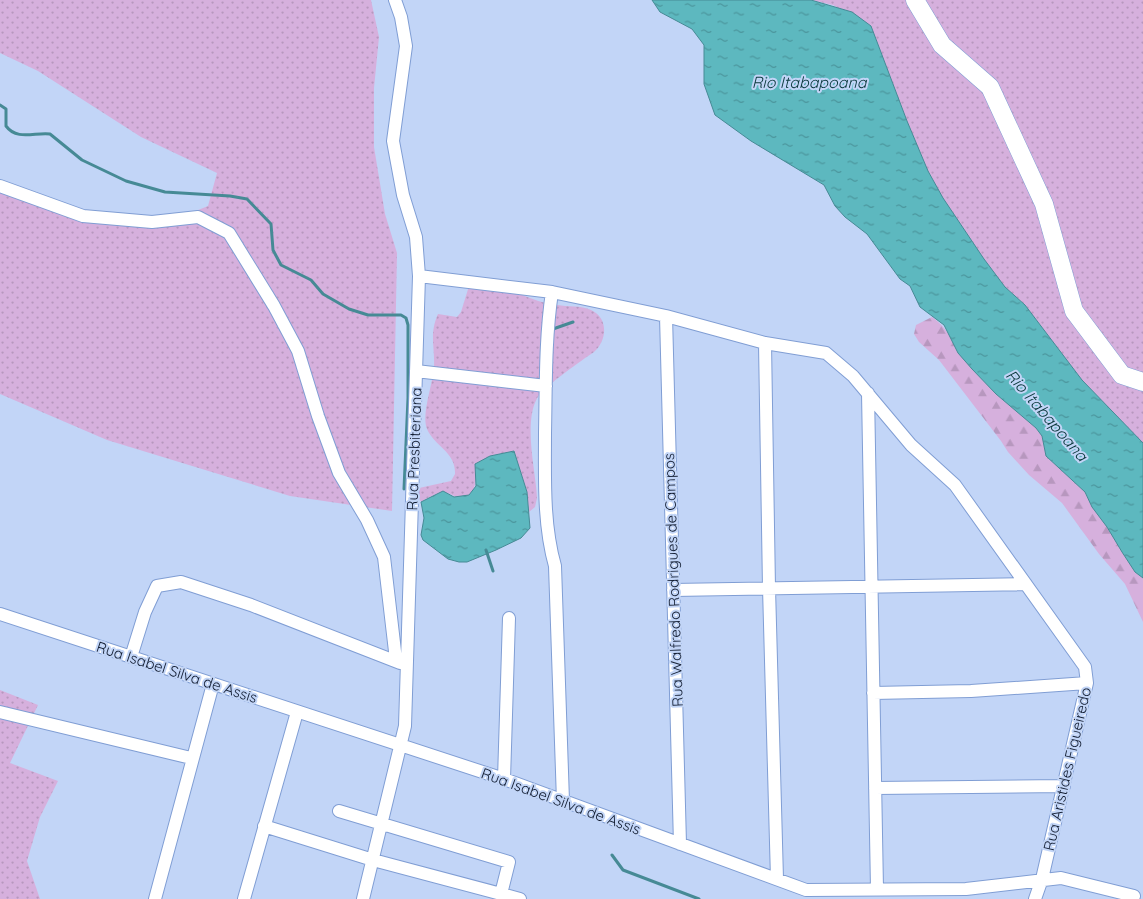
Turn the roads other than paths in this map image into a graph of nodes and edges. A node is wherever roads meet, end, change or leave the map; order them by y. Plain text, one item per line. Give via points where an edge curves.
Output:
1 (395, 0) edge
2 (915, 0) edge
3 (0, 186) edge
4 (419, 276) junction
5 (552, 292) junction
6 (666, 316) junction
7 (765, 343) junction
8 (416, 371) junction
9 (1143, 382) edge
10 (546, 386) junction
11 (868, 393) junction
12 (1026, 584) junction
13 (871, 587) junction
14 (769, 588) junction
15 (673, 590) junction
16 (0, 614) edge
17 (509, 618) dead end
18 (131, 657) junction
19 (401, 663) junction
20 (1087, 683) junction
21 (213, 684) junction
22 (873, 693) junction
23 (0, 712) edge
24 (297, 712) junction
25 (400, 747) junction
26 (192, 758) junction
27 (504, 779) junction
28 (1064, 786) junction
29 (875, 788) junction
30 (563, 801) junction
31 (339, 811) dead end
32 (382, 824) junction
33 (264, 826) junction
34 (680, 844) junction
35 (373, 860) junction
36 (778, 879) junction
37 (1042, 879) junction
38 (877, 889) junction
39 (501, 894) junction
40 (1134, 896) dead end
41 (155, 899) edge
42 (244, 899) edge
43 (363, 899) edge
44 (520, 899) edge
45 (1035, 899) edge

1 - 4 street, Rua Presbiteriana via 406,46 392,141 403,196 416,237
2 - 9 street via 942,45 990,87 1044,204 1074,312 1122,375
3 - 19 street via 83,216 152,222 198,217 229,233 298,351 340,473 384,557
4 - 5 street, Rua Aristides Figueiredo
4 - 8 street, Rua Presbiteriana
5 - 6 street, Rua Aristides Figueiredo
5 - 10 street via 546,333
6 - 7 street, Rua Aristides Figueiredo
6 - 15 street, Rua Walfredo Rodrigues de Campos
7 - 11 street, Rua Aristides Figueiredo via 826,353
7 - 14 street
8 - 10 street
8 - 19 street, Rua Presbiteriana
10 - 30 street via 546,475 549,544 555,566
11 - 12 street, Rua Aristides Figueiredo via 911,445 955,485
11 - 13 street
12 - 13 street
12 - 20 street, Rua Aristides Figueiredo via 1085,667
13 - 14 street
13 - 22 street
14 - 15 street
14 - 36 street
15 - 34 street, Rua Walfredo Rodrigues de Campos
16 - 18 street, Rua Isabel Silva de Assis
17 - 27 street
18 - 19 street via 157,586 182,582
18 - 21 street, Rua Isabel Silva de Assis
19 - 25 street, Rua Presbiteriana via 405,726
20 - 22 street via 971,691
20 - 28 street, Rua Aristides Figueiredo
21 - 24 street, Rua Isabel Silva de Assis
21 - 26 street
22 - 29 street
23 - 26 street
24 - 25 street, Rua Isabel Silva de Assis
24 - 33 street
25 - 27 street, Rua Isabel Silva de Assis
25 - 32 street, Rua Presbiteriana
26 - 41 street
27 - 30 street, Rua Isabel Silva de Assis
28 - 29 street
28 - 37 street, Rua Aristides Figueiredo
29 - 38 street
30 - 34 street, Rua Isabel Silva de Assis
31 - 32 street
32 - 35 street, Rua Presbiteriana
32 - 39 street via 509,862
33 - 35 street
33 - 42 street
34 - 36 street, Rua Isabel Silva de Assis
35 - 39 street
35 - 43 street, Rua Presbiteriana
36 - 38 street, Rua Isabel Silva de Assis via 806,890
37 - 38 street, Rua Isabel Silva de Assis via 966,889
37 - 40 street, Rua Isabel Silva de Assis via 1061,878
37 - 45 street, Rua Aristides Figueiredo
39 - 44 street

